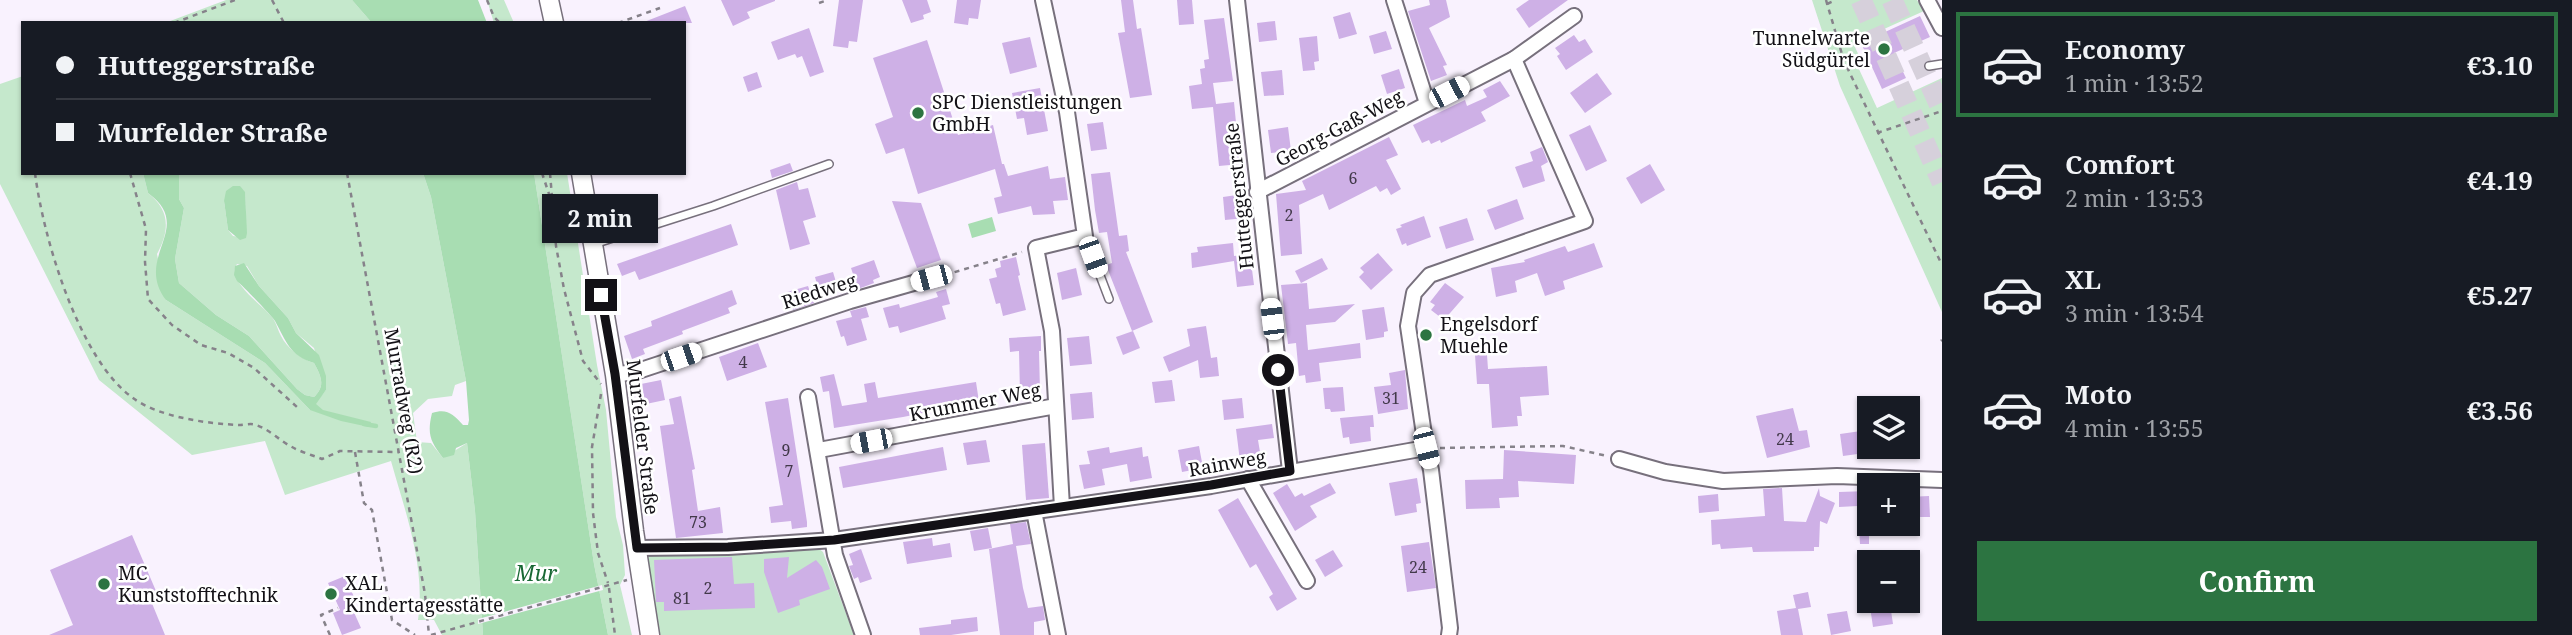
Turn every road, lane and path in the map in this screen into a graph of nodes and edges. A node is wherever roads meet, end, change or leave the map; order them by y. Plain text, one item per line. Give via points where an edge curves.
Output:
1 (235, 0) edge
2 (272, 0) edge
3 (487, 0) edge
4 (549, 0) edge
5 (828, 0) edge
6 (1042, 0) edge
7 (1237, 0) edge
8 (1394, 0) edge
9 (1836, 0) edge
10 (1927, 0) edge
11 (1826, 2) edge
12 (819, 4) dead end
13 (660, 8) dead end
14 (1574, 16) dead end
15 (179, 21) edge
16 (283, 21) edge
17 (497, 21) edge
18 (554, 21) edge
19 (624, 21) edge
20 (1942, 28) edge
21 (1514, 59) junction
22 (1942, 64) edge
23 (1929, 66) dead end
24 (1427, 103) junction
25 (1942, 111) edge
26 (1877, 132) junction
27 (829, 164) dead end
28 (35, 175) edge
29 (131, 175) edge
30 (347, 175) edge
31 (543, 175) edge
32 (550, 175) edge
33 (581, 175) edge
34 (1258, 192) junction
35 (551, 200) junction
36 (1085, 236) junction
37 (593, 244) junction
38 (1036, 248) junction
39 (1942, 265) edge
40 (931, 278) joint
41 (1109, 299) dead end
42 (615, 374) junction
43 (808, 397) dead end
44 (1056, 406) junction
45 (297, 407) dead end
46 (1426, 448) junction
47 (819, 450) junction
48 (355, 452) junction
49 (399, 452) junction
50 (1619, 459) joint
51 (1290, 471) junction
52 (1248, 479) junction
53 (1942, 480) edge
54 (1062, 507) junction
55 (1034, 511) junction
56 (834, 540) junction
57 (637, 548) junction
58 (628, 580) dead end
59 (1307, 581) dead end
60 (338, 608) dead end
61 (330, 635) edge
62 (415, 635) edge
63 (430, 635) edge
64 (615, 635) edge
65 (650, 635) edge
66 (863, 635) edge
67 (1058, 635) edge
68 (1449, 635) edge

1 - 15 path
2 - 16 path
3 - 17 path
4 - 18 street
5 - 12 path
6 - 36 street via 1067,112
7 - 34 street, Hutteggerstraße
8 - 24 street
9 - 11 path
10 - 20 street
11 - 26 path via 1843,61
13 - 19 path
14 - 21 street, Georg-Gaß-Weg
21 - 24 street, Georg-Gaß-Weg
21 - 46 street via 1585,221 1430,275 1417,288 1408,326
22 - 23 lane
24 - 34 street, Georg-Gaß-Weg
25 - 26 path
26 - 39 path
27 - 37 lane
28 - 48 path via 54,263 80,324 105,370 133,399 172,416 255,424 322,459 340,451
29 - 45 path via 146,229 148,299 172,326 201,345 254,368
30 - 49 path, Murradweg (R2)
31 - 35 path
32 - 35 path
33 - 37 street, Murfelder Straße
34 - 51 street, Hutteggerstraße
35 - 64 path via 564,289 583,361 602,386 592,447 593,513
36 - 38 street
36 - 41 lane
37 - 42 street, Murfelder Straße
38 - 40 path
38 - 44 street, Krummer Weg via 1052,331
40 - 42 street, Riedweg via 638,371
42 - 57 street, Murfelder Straße
43 - 47 street
44 - 47 street, Krummer Weg
44 - 54 street, Krummer Weg
46 - 50 path via 1563,446
46 - 51 street, Rainweg
46 - 68 street
47 - 56 street
48 - 49 path
48 - 62 path via 364,503 372,510 392,620
49 - 63 path, Murradweg (R2)
50 - 53 street via 1723,481 1837,476
51 - 52 street, Rainweg
52 - 54 street, Rainweg
52 - 59 street
54 - 55 street, Rainweg
55 - 56 street, Rainweg
55 - 67 street
56 - 57 street, Rainweg
56 - 66 street via 842,579
57 - 65 street, Murfelder Straße
58 - 63 path, bridge
60 - 61 path via 321,615

